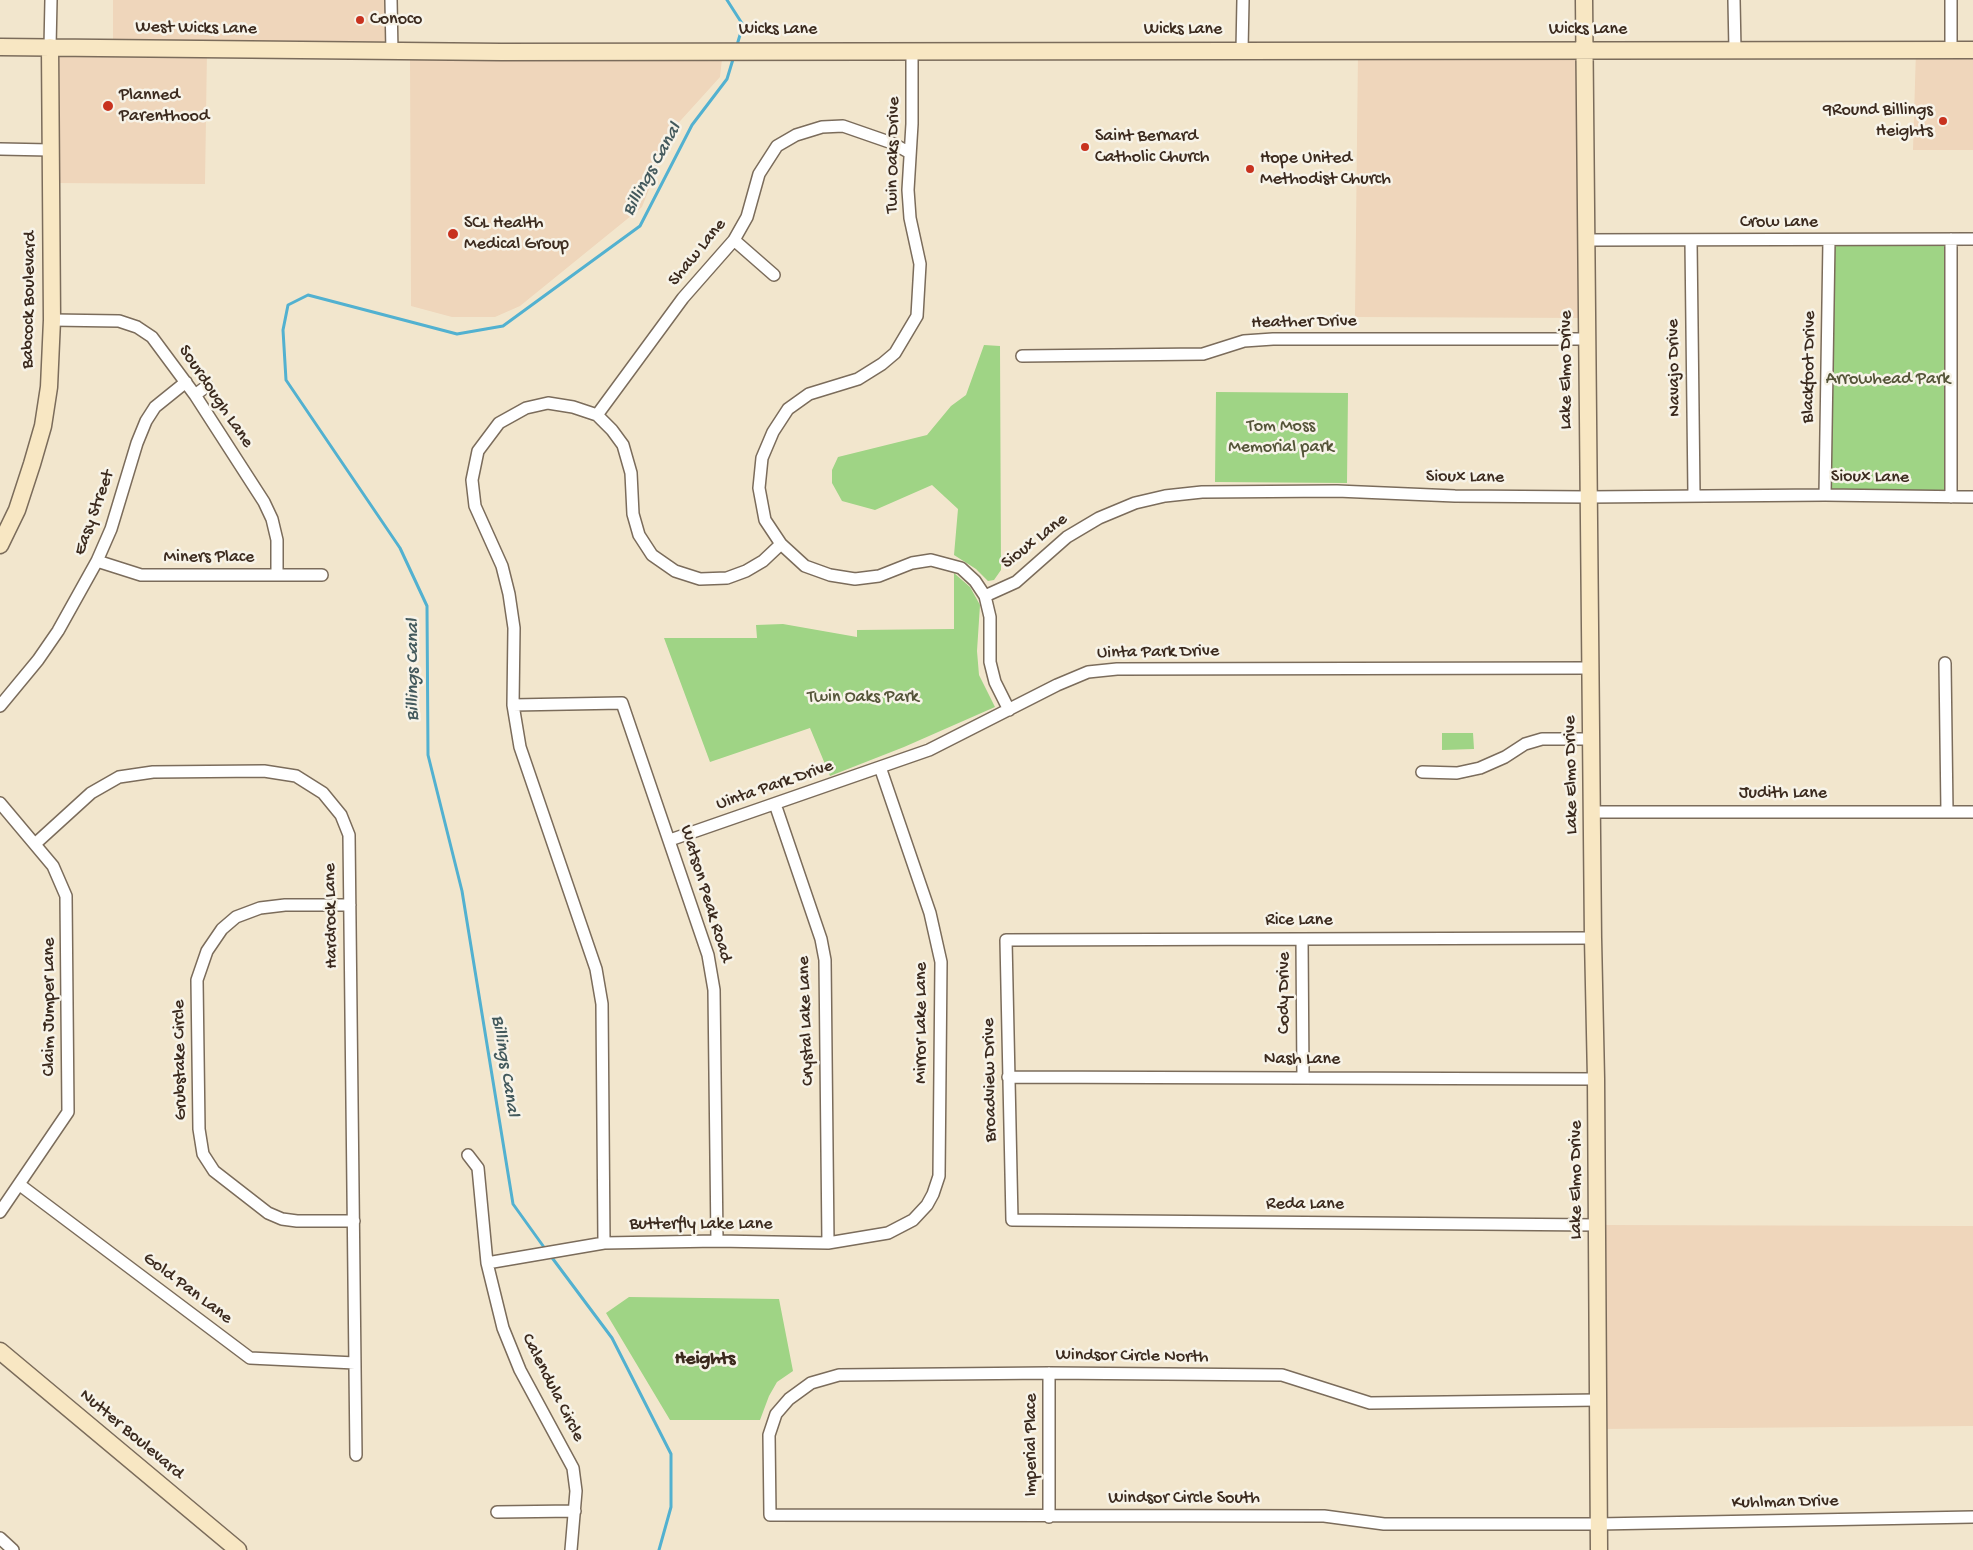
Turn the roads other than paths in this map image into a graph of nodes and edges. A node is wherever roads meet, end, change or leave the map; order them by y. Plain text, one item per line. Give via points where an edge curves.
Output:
1 (51, 0) edge
2 (391, 0) edge
3 (1243, 0) edge
4 (1584, 0) edge
5 (1734, 0) edge
6 (1951, 0) edge
7 (0, 47) edge
8 (50, 47) junction
9 (912, 50) junction
10 (1242, 50) junction
11 (1584, 50) junction
12 (1735, 50) junction
13 (1951, 50) junction
14 (1973, 50) edge
15 (392, 52) junction
16 (0, 149) edge
17 (50, 150) junction
18 (910, 153) junction
19 (1951, 239) junction
20 (1973, 239) edge
21 (734, 240) junction
22 (1585, 240) junction
23 (1829, 240) junction
24 (1691, 241) junction
25 (774, 275) dead end
26 (52, 320) junction
27 (1588, 339) junction
28 (1022, 356) dead end
29 (186, 382) junction
30 (207, 386) dead end
31 (195, 395) junction
32 (597, 416) junction
33 (1825, 494) junction
34 (1694, 495) junction
35 (1588, 497) junction
36 (1951, 497) junction
37 (1973, 497) edge
38 (781, 544) junction
39 (0, 545) edge
40 (97, 561) junction
41 (277, 575) junction
42 (322, 575) dead end
43 (985, 596) junction
44 (1945, 663) dead end
45 (1590, 668) junction
46 (512, 705) junction
47 (0, 706) edge
48 (1010, 710) junction
49 (1592, 738) junction
50 (880, 767) junction
51 (1422, 772) dead end
52 (0, 803) edge
53 (775, 804) junction
54 (1593, 812) junction
55 (1947, 812) junction
56 (1973, 812) edge
57 (670, 840) junction
58 (35, 844) junction
59 (350, 905) junction
60 (1593, 938) junction
61 (1302, 939) junction
62 (1006, 940) joint
63 (1008, 1077) junction
64 (1303, 1078) junction
65 (1596, 1079) junction
66 (468, 1155) dead end
67 (20, 1185) junction
68 (0, 1212) edge
69 (913, 1220) joint
70 (1012, 1220) joint
71 (354, 1221) junction
72 (1597, 1225) junction
73 (717, 1242) junction
74 (604, 1243) junction
75 (828, 1244) junction
76 (487, 1263) junction
77 (0, 1351) edge
78 (355, 1363) junction
79 (1049, 1373) junction
80 (1598, 1400) junction
81 (356, 1455) dead end
82 (497, 1512) dead end
83 (575, 1512) junction
84 (770, 1515) joint
85 (1049, 1517) junction
86 (1973, 1517) edge
87 (1598, 1524) junction
88 (0, 1538) edge
89 (13, 1550) edge
90 (238, 1550) edge
91 (571, 1550) edge
92 (1599, 1550) edge

1 - 8 street
2 - 15 street
3 - 10 street
4 - 11 main road, Lake Elmo Drive
5 - 12 street
6 - 13 street
7 - 8 main road, West Wicks Lane
8 - 15 main road, West Wicks Lane
8 - 17 main road, Babcock Boulevard
9 - 10 main road, Wicks Lane
9 - 15 main road, Wicks Lane
9 - 18 street, Twin Oaks Drive
10 - 11 main road, Wicks Lane
11 - 12 main road, Wicks Lane
11 - 22 main road, Lake Elmo Drive
12 - 13 main road, Wicks Lane
13 - 14 main road, Wicks Lane
16 - 17 street
17 - 26 main road, Babcock Boulevard
18 - 21 street, Shaw Lane via 892,143 843,126 822,127 796,135 778,146 759,174 747,216
18 - 38 street, Twin Oaks Drive via 910,218 920,264 917,316 895,353 882,364 858,379 809,394 788,409 773,432 762,458 759,488 765,520
19 - 20 street, Crow Lane
19 - 23 street, Crow Lane
19 - 36 street
21 - 25 street
21 - 32 street, Shaw Lane via 683,298
22 - 24 street, Crow Lane
22 - 27 main road, Lake Elmo Drive
23 - 24 street, Crow Lane
23 - 33 street, Blackfoot Drive
24 - 34 street, Navajo Drive
26 - 29 street, Sourdough Lane via 120,321 137,327 152,337
26 - 39 main road, Babcock Boulevard via 49,387 43,426 17,510
27 - 28 street, Heather Drive via 1273,340 1244,341 1203,354
27 - 35 main road, Lake Elmo Drive
29 - 31 street, Sourdough Lane
29 - 40 street, Easy Street via 155,408 146,421 111,529
30 - 31 street
31 - 41 street, Sourdough Lane via 272,518 277,540
32 - 38 street via 623,444 631,473 633,514 639,535 652,555 675,571 700,579 727,578 746,572
32 - 46 street via 573,406 548,403 526,408 499,423 478,451 472,480 475,506 502,566 514,628
33 - 34 street, Sioux Lane
33 - 36 street, Sioux Lane
34 - 35 street, Sioux Lane
35 - 43 street, Sioux Lane via 1337,491 1202,492 1165,496 1135,503 1099,518 1067,537 1016,582
35 - 45 main road, Lake Elmo Drive
36 - 37 street, Sioux Lane
38 - 43 street, Twin Oaks Drive via 805,566 855,579 879,576 912,563 931,560 946,563 961,568 975,580
40 - 41 street, Miners Place via 141,575
40 - 47 street, Easy Street via 58,631
41 - 42 street, Miners Place
43 - 48 street, Twin Oaks Drive via 990,617 990,662 995,682
44 - 55 street
45 - 48 street, Uinta Park Drive via 1117,669 1088,672
45 - 49 main road, Lake Elmo Drive
46 - 57 street, Watson Peak Road via 622,703
46 - 74 street via 520,747 596,969 602,1004
48 - 50 street, Uinta Park Drive via 929,750
49 - 51 street via 1542,739 1525,744 1480,768 1457,773
49 - 54 main road, Lake Elmo Drive
50 - 53 street, Uinta Park Drive
50 - 69 street, Mirror Lake Lane via 930,913 941,962 939,1176 933,1194
52 - 58 street, Claim Jumper Lane
53 - 57 street, Uinta Park Drive
53 - 75 street, Crystal Lake Lane via 821,939 825,960
54 - 55 street, Judith Lane
54 - 60 main road, Lake Elmo Drive
55 - 56 street, Judith Lane
57 - 73 street, Watson Peak Road via 708,955 714,990
58 - 59 street, Hardrock Lane via 91,793 119,777 153,772 264,771 296,776 323,793 341,814 349,835
58 - 67 street, Claim Jumper Lane via 53,866 66,896 68,1112
59 - 71 street, Hardrock Lane
59 - 71 street, Grubstake Circle via 260,908 218,925 197,980 199,1129 203,1154 214,1171 268,1213 282,1219
60 - 61 street, Rice Lane
60 - 65 main road, Lake Elmo Drive
61 - 62 street, Rice Lane
61 - 64 street, Cody Drive
62 - 63 street, Broadview Drive
63 - 64 street, Nash Lane
63 - 70 street, Broadview Drive
64 - 65 street, Nash Lane
65 - 72 main road, Lake Elmo Drive
66 - 76 street, Calendula Circle via 478,1168
67 - 68 street, Claim Jumper Lane
67 - 78 street, Gold Pan Lane via 250,1358
69 - 75 street, Butterfly Lake Lane via 888,1233
70 - 72 street, Reda Lane
71 - 78 street, Hardrock Lane
72 - 80 main road, Lake Elmo Drive
73 - 74 street, Butterfly Lake Lane
73 - 75 street, Butterfly Lake Lane
74 - 76 street, Butterfly Lake Lane
76 - 83 street, Calendula Circle via 503,1328 520,1370 573,1468
77 - 90 main road, Nutter Boulevard
78 - 81 street, Hardrock Lane
79 - 80 street, Windsor Circle North via 1282,1376 1370,1403
79 - 84 street, Windsor Circle North via 839,1375 811,1383 789,1399 776,1414 769,1435
79 - 85 street, Imperial Place
80 - 87 main road, Lake Elmo Drive
82 - 83 street
83 - 91 street, Calendula Circle
84 - 85 street, Windsor Circle South
85 - 87 street, Windsor Circle South via 1324,1516 1384,1524
86 - 87 street, Kuhlman Drive
87 - 92 main road, Lake Elmo Drive
88 - 89 street

